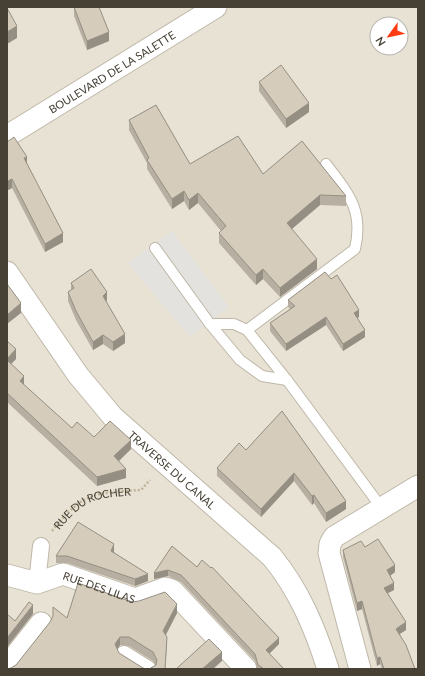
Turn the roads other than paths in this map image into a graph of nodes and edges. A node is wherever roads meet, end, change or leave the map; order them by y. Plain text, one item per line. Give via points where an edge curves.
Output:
1 (216, 7) edge
2 (7, 136) edge
3 (326, 164) dead end
4 (155, 248) dead end
5 (7, 272) edge
6 (210, 324) junction
7 (247, 330) junction
8 (287, 380) junction
9 (418, 486) edge
10 (381, 507) junction
11 (41, 546) road end
12 (7, 575) edge
13 (37, 583) junction
14 (41, 623) dead end
15 (124, 654) edge
16 (7, 666) edge
17 (148, 669) edge
18 (246, 669) edge
19 (328, 669) edge
20 (360, 669) edge

1 - 2 street, BOULEVARD DE LA SALETTE
3 - 7 lane via 348,194 358,219 355,249
4 - 6 lane
5 - 19 street, TRAVERSE DU CANAL via 78,375 113,417 272,557 286,574 308,612
6 - 7 lane via 234,324
6 - 8 lane via 240,360 262,376
7 - 8 lane
8 - 10 lane
9 - 10 street
10 - 20 street via 334,537 330,544 330,553
11 - 13 street
12 - 13 street
13 - 18 street, RUE DES LILAS via 63,574 135,599 165,588 172,590
14 - 16 street
15 - 17 street

